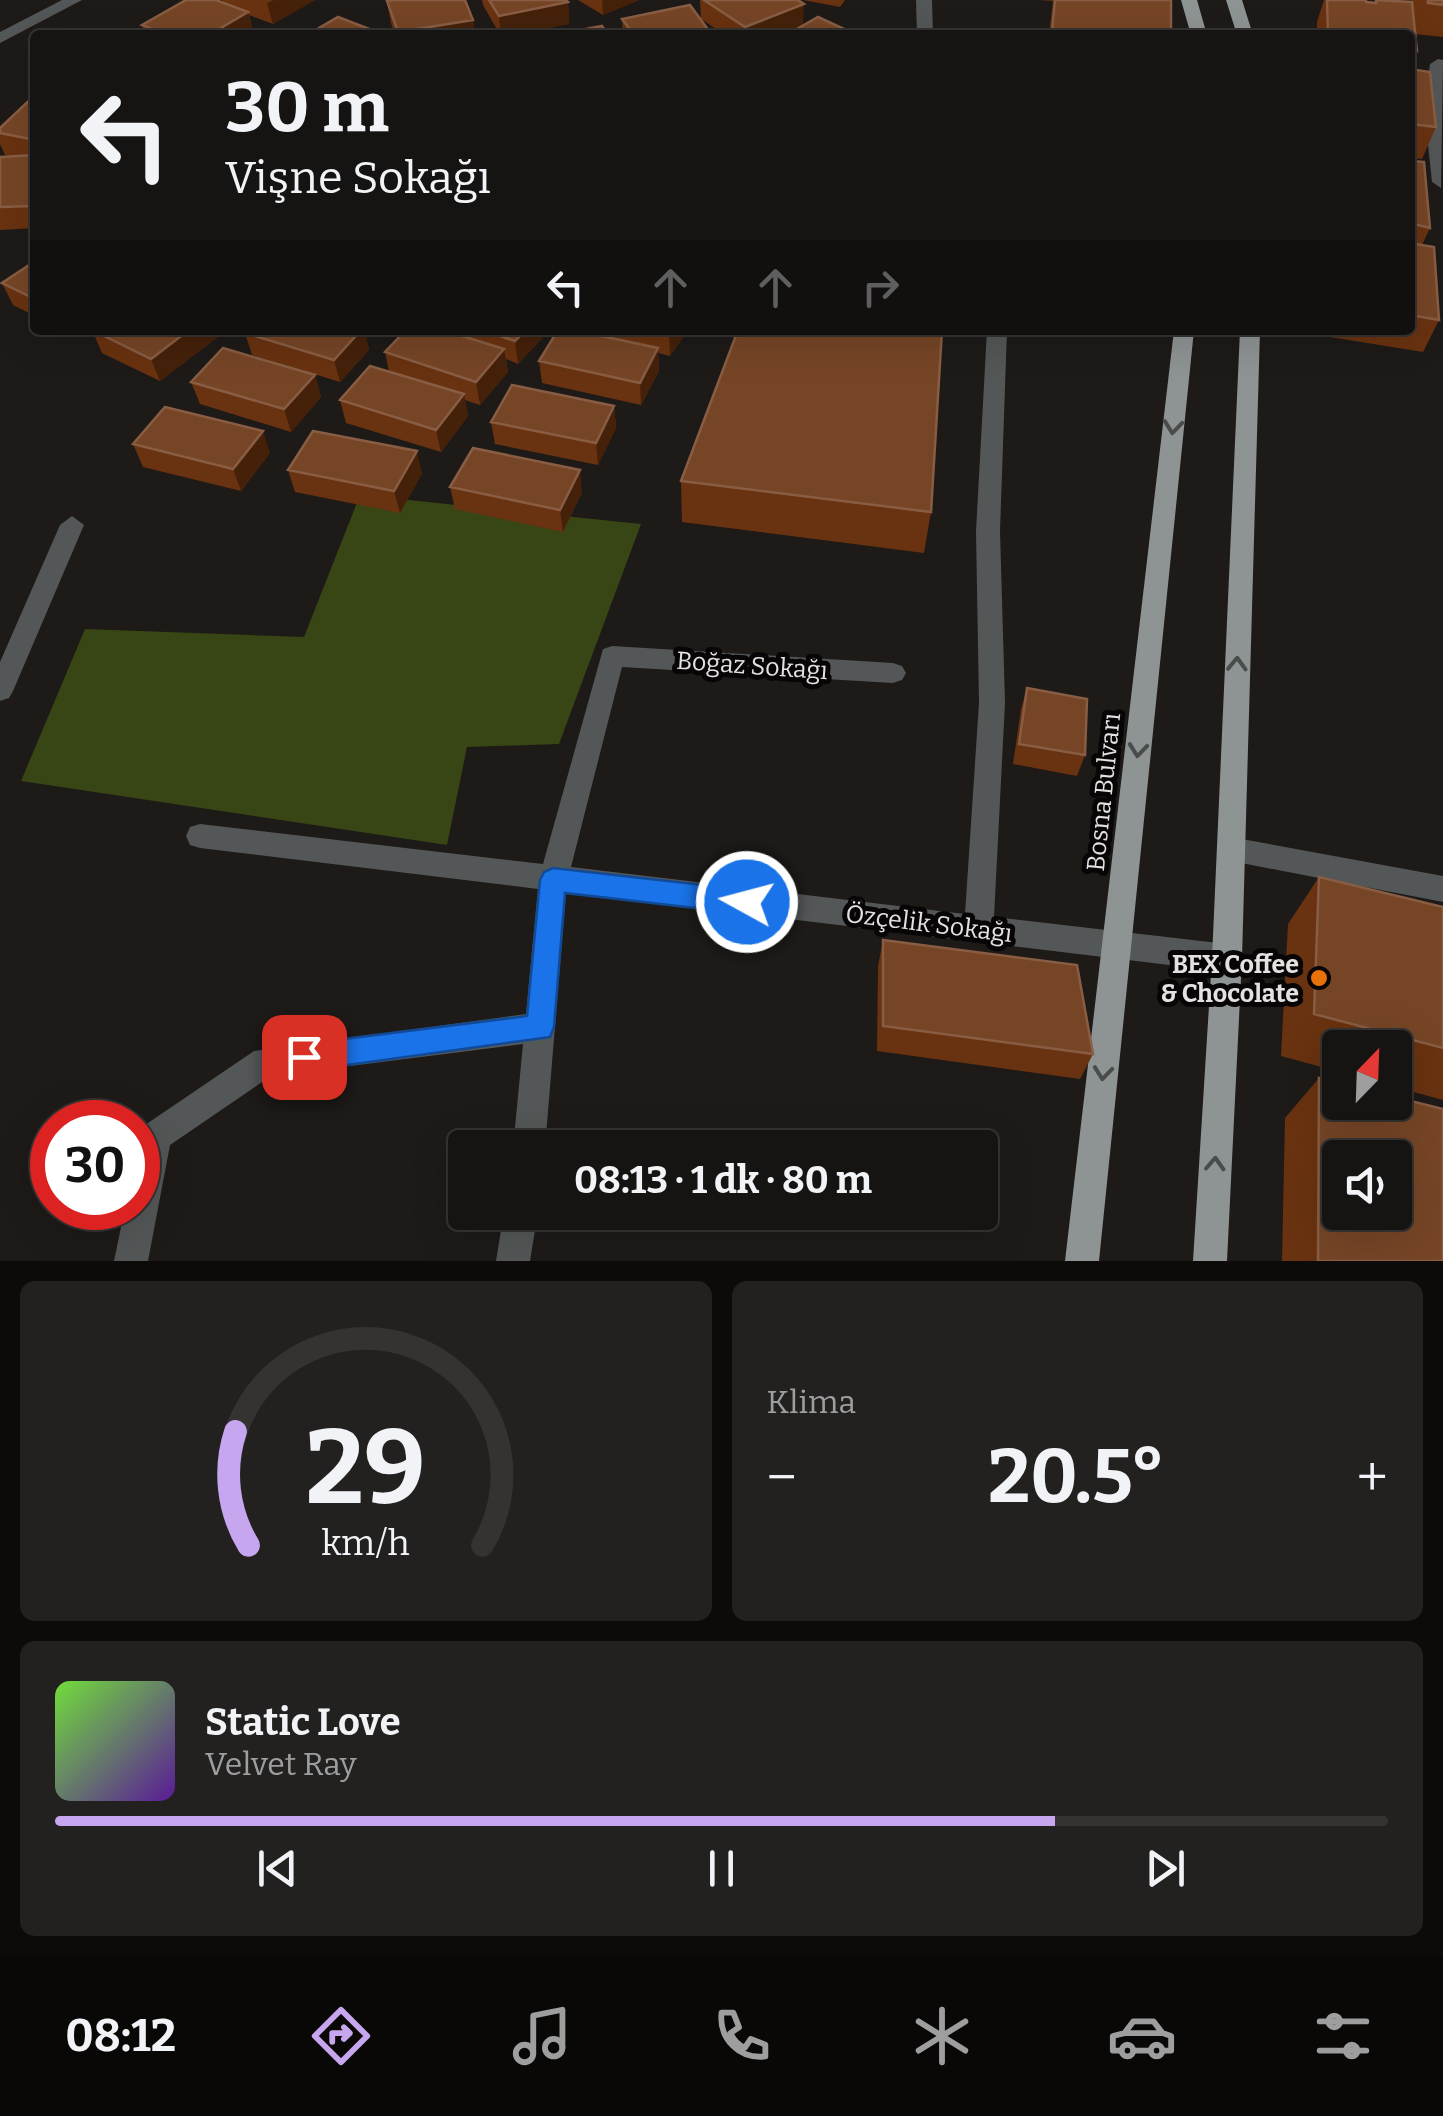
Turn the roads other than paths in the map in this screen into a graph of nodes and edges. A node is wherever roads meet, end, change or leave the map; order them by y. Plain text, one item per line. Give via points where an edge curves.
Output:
1 (74, 0) edge
2 (924, 0) edge
3 (1189, 0) edge
4 (1234, 0) edge
5 (925, 30) edge
6 (1198, 30) edge
7 (1243, 30) edge
8 (0, 38) edge
9 (1443, 65) edge
10 (1436, 182) edge
11 (997, 335) edge
12 (1183, 335) edge
13 (1250, 335) edge
14 (72, 525) dead end
15 (892, 674) dead end
16 (0, 692) edge
17 (200, 836) dead end
18 (1230, 849) junction
19 (553, 880) junction
20 (1443, 889) edge
21 (980, 929) junction
22 (1117, 945) junction
23 (1226, 958) junction
24 (540, 1027) junction
25 (531, 1130) edge
26 (519, 1230) edge
27 (131, 1261) edge
28 (513, 1261) edge
29 (1082, 1261) edge
30 (1210, 1261) edge

1 - 8 street
2 - 5 street
3 - 6 main road
4 - 7 main road
9 - 10 street via 1438,64 1433,108
11 - 21 street via 988,531 992,703
12 -> 22 main road, Bosna Bulvarı
18 -> 13 main road
14 - 16 street
15 - 19 street, Boğaz Sokağı via 612,656
17 - 19 street, Özçelik Sokağı
18 - 20 street
18 - 23 main road
19 - 21 street, Özçelik Sokağı
19 - 24 street
21 - 22 street, Özçelik Sokağı
22 - 23 street, Özçelik Sokağı
22 -> 29 main road, Bosna Bulvarı
30 -> 23 main road
24 - 25 street
24 - 27 street via 266,1062 156,1136
26 - 28 street

